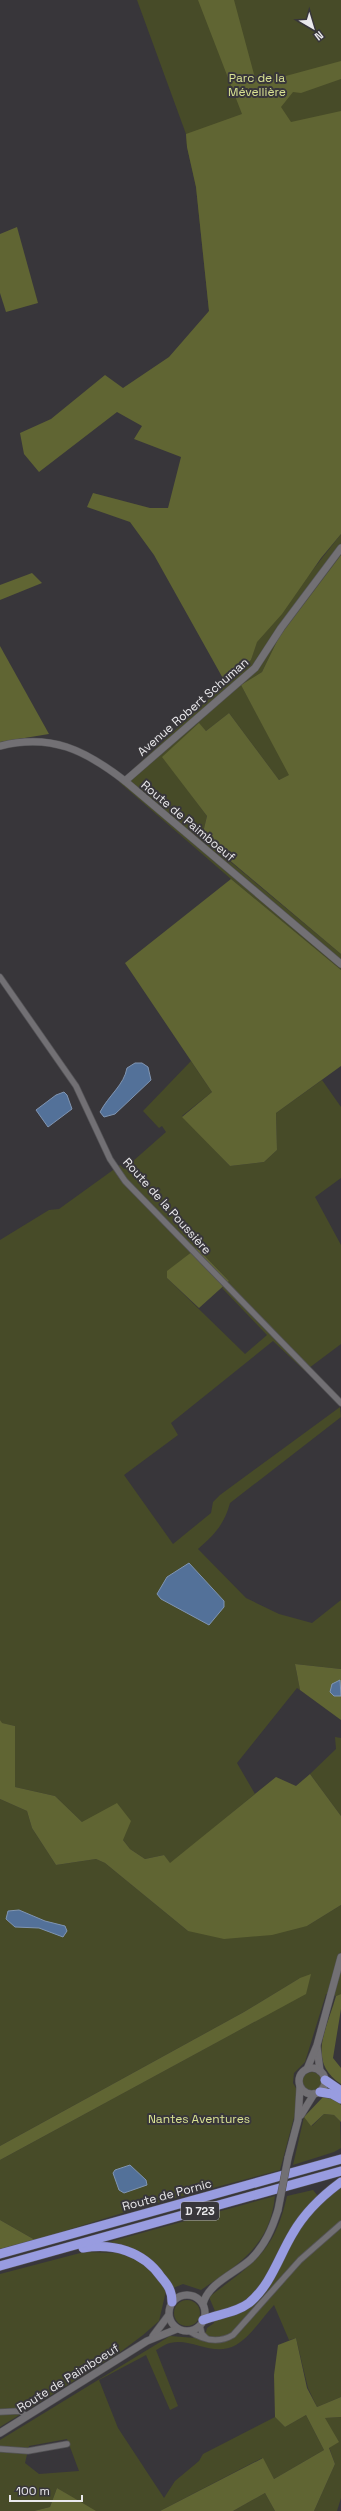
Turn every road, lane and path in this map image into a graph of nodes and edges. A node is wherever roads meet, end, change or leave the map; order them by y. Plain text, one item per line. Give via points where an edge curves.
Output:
1 (341, 548) edge
2 (0, 746) edge
3 (125, 781) junction
4 (341, 964) edge
5 (0, 977) edge
6 (341, 1403) edge
7 (341, 1957) edge
8 (317, 2045) junction
9 (307, 2069) junction
10 (320, 2071) junction
11 (325, 2080) junction
12 (300, 2087) junction
13 (341, 2091) edge
14 (317, 2093) junction
15 (341, 2099) edge
16 (298, 2120) junction
17 (341, 2153) edge
18 (341, 2159) edge
19 (341, 2171) edge
20 (292, 2173) junction
21 (341, 2182) edge
22 (341, 2224) edge
23 (59, 2250) junction
24 (0, 2254) edge
25 (0, 2266) edge
26 (217, 2285) junction
27 (192, 2295) junction
28 (172, 2302) junction
29 (203, 2304) junction
30 (168, 2316) junction
31 (201, 2323) junction
32 (177, 2329) junction
33 (189, 2331) junction
34 (208, 2339) junction
35 (147, 2341) junction
36 (0, 2412) edge
37 (27, 2416) junction
38 (0, 2433) edge
39 (67, 2444) dead end
40 (0, 2449) edge

1 - 3 street, Avenue Robert Schuman via 280,628 255,668
2 - 3 street, Route de Paimboeuf via 15,742 42,742 64,746 95,759
3 - 4 street, Route de Paimboeuf
5 - 6 street, Route de la Poussière via 76,1086 116,1169
7 - 8 street
8 - 9 street
8 - 10 street
9 - 10 street
9 - 12 street via 299,2076
10 - 11 street
11 - 13 highway
11 - 14 street
12 - 14 street via 307,2094
12 - 16 street
14 - 15 highway via 332,2094
14 - 16 street
16 - 26 street, bridge via 278,2210 270,2234 258,2251
17 - 20 highway via 301,2167
18 - 20 highway, Route de Pornic / D 723
19 - 23 highway, Route de Pornic / D 723
20 - 24 highway, Route de Pornic / D 723
21 - 31 highway via 318,2200 302,2219 267,2282 255,2298 238,2309
22 - 34 street via 300,2260 232,2335 221,2340
23 - 25 highway, Route de Pornic / D 723
23 - 28 highway via 107,2246 136,2254 159,2273 171,2291
26 - 27 street
26 - 29 street via 204,2297
27 - 28 street via 182,2295
27 - 29 street
28 - 30 street
29 - 31 street
30 - 32 street
30 - 35 street, Route de Paimboeuf via 162,2327
31 - 33 street
31 - 34 street via 202,2334
32 - 33 street
32 - 35 street, Route de Paimboeuf
33 - 34 street
35 - 37 street, Route de Paimboeuf
36 - 37 street via 20,2411
37 - 38 street, Route de Paimboeuf
39 - 40 street via 28,2451

